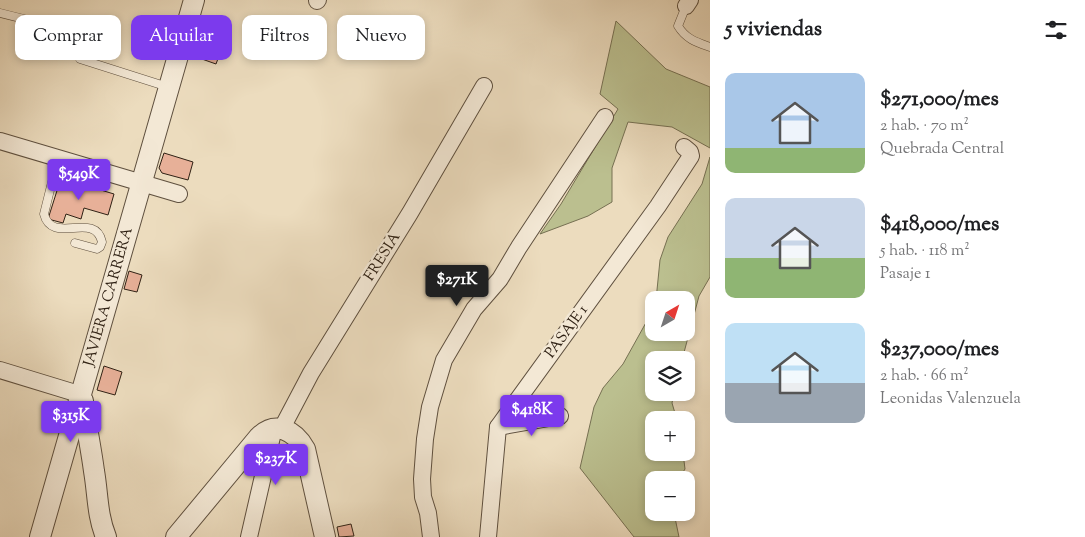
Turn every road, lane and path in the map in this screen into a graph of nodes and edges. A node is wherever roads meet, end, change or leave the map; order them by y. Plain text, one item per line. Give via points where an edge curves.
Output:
1 (194, 0) edge
2 (688, 3) edge
3 (0, 13) edge
4 (15, 17) edge
5 (710, 47) edge
6 (83, 60) edge
7 (484, 86) dead end
8 (168, 87) junction
9 (605, 117) dead end
10 (0, 141) edge
11 (684, 147) dead end
12 (58, 158) junction
13 (141, 183) junction
14 (179, 194) dead end
15 (75, 243) dead end
16 (0, 370) edge
17 (82, 395) junction
18 (560, 416) dead end
19 (498, 427) junction
20 (278, 428) junction
21 (40, 537) edge
22 (106, 537) edge
23 (176, 537) edge
24 (249, 537) edge
25 (325, 537) edge
26 (431, 537) edge
27 (488, 537) edge

1 - 8 street, JAVIERA CARRERA
2 - 5 lane via 678,26 692,40
3 - 4 lane
6 - 8 lane
7 - 20 street, FRESIA
8 - 13 street, JAVIERA CARRERA
9 - 26 street via 500,279 474,310 444,360 424,439 423,497
10 - 12 street
11 - 19 street, PASAJE 1 via 691,156 658,206
12 - 13 street
12 - 15 lane via 44,214 46,222 62,229 96,230 102,242 97,249
13 - 14 street
13 - 17 street, JAVIERA CARRERA
16 - 17 street
17 - 21 street, JAVIERA CARRERA
17 - 22 street via 101,525
18 - 19 street
19 - 27 street
20 - 23 street via 259,437
20 - 24 street, FRESIA
20 - 25 street via 296,437 305,449

